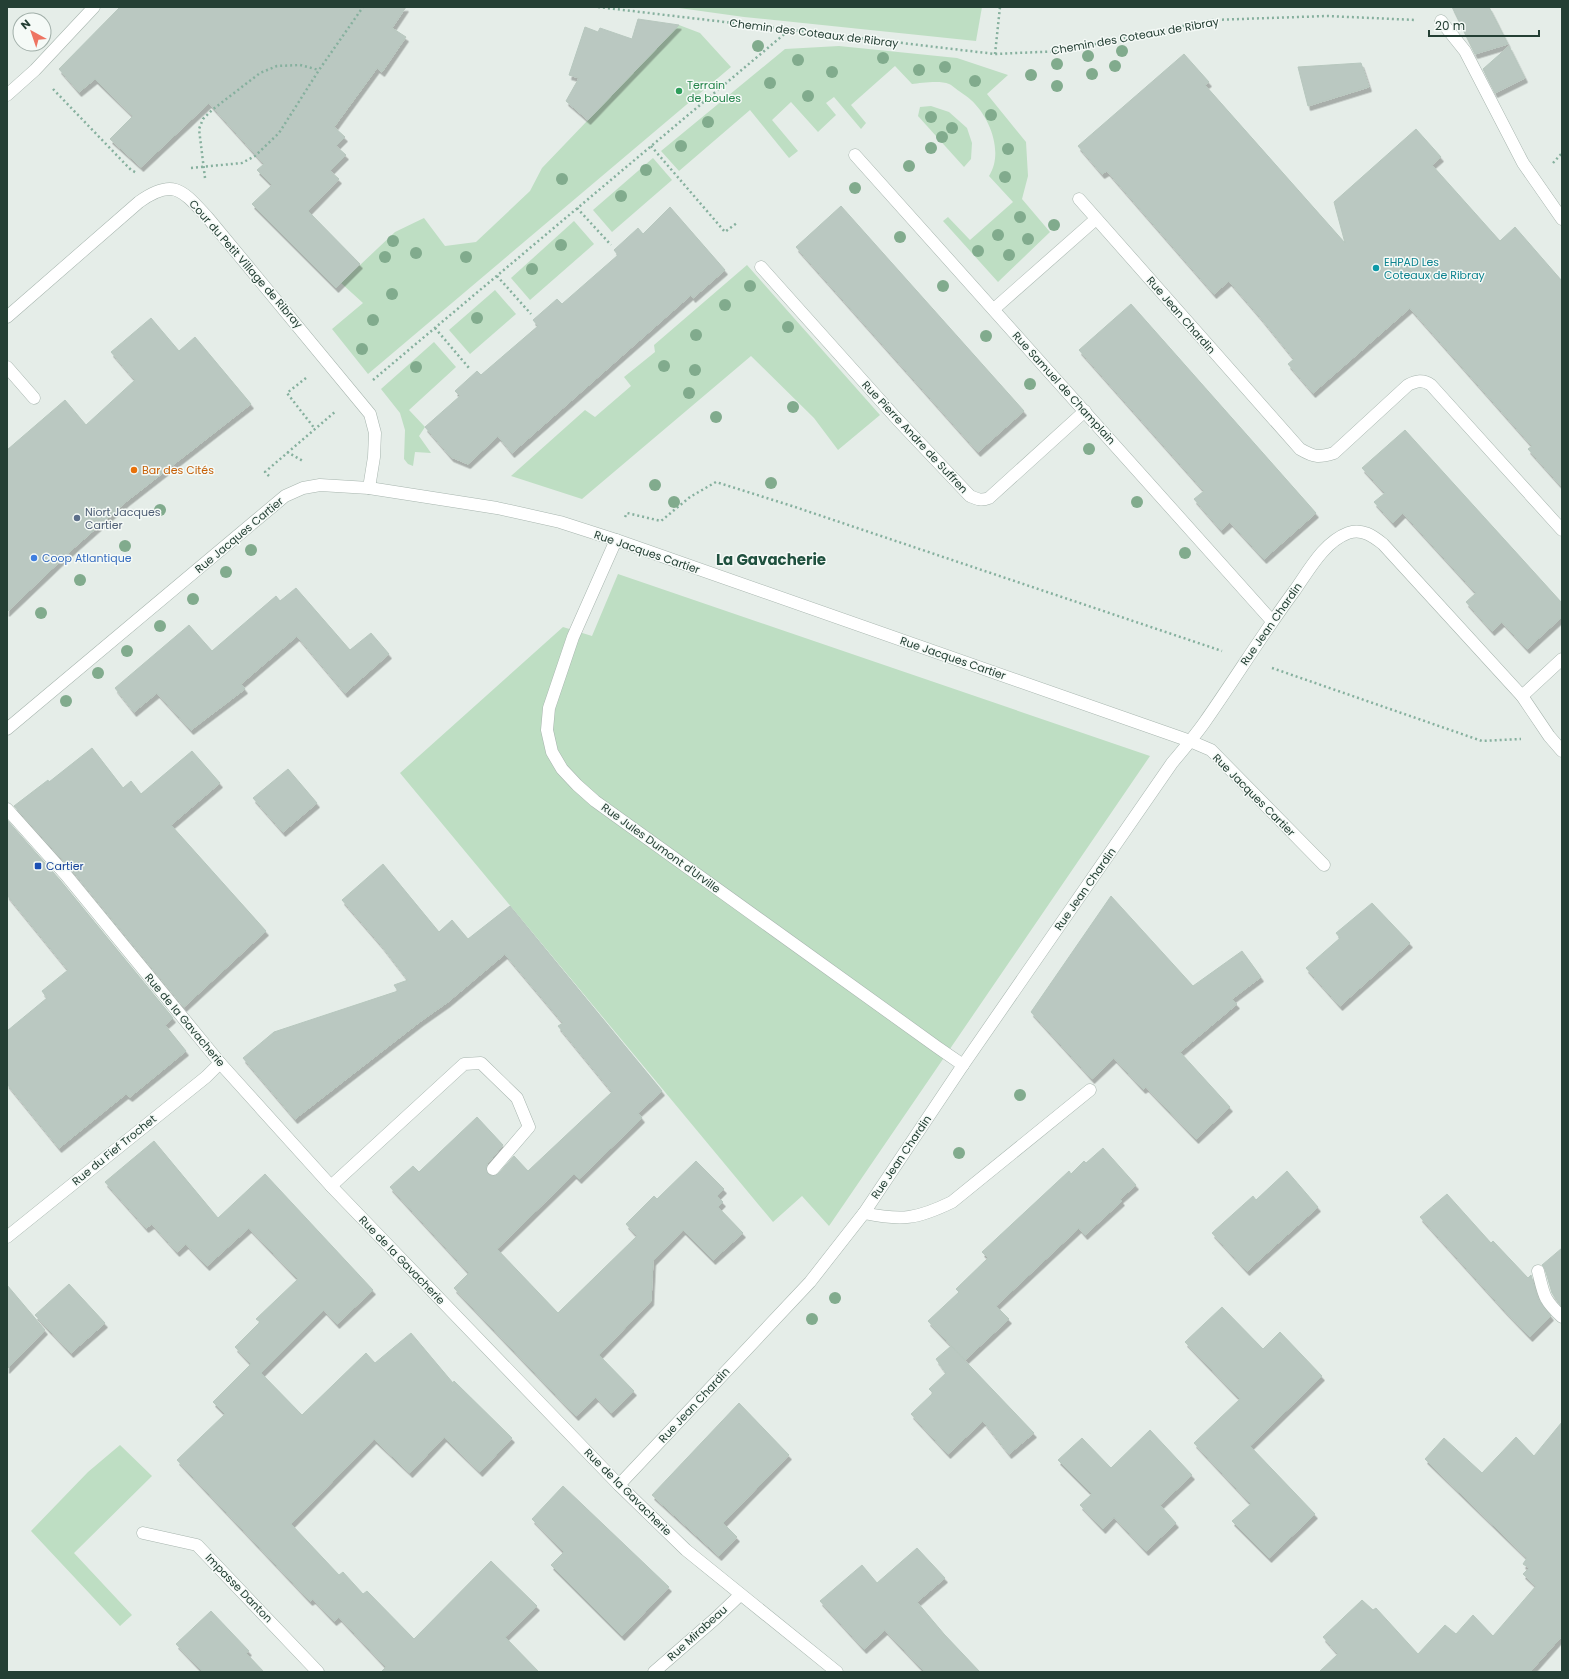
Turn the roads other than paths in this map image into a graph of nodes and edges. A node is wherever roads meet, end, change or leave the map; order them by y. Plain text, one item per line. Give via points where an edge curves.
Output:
1 (94, 7) edge
2 (1441, 21) road end
3 (7, 94) edge
4 (855, 155) dead end
5 (1079, 199) dead end
6 (1096, 219) junction
7 (1562, 219) edge
8 (761, 267) dead end
9 (994, 309) junction
10 (7, 317) edge
11 (7, 367) edge
12 (34, 398) dead end
13 (1084, 411) junction
14 (369, 488) junction
15 (1562, 530) edge
16 (616, 540) junction
17 (1272, 621) junction
18 (1562, 659) edge
19 (1522, 696) junction
20 (7, 729) edge
21 (1190, 741) junction
22 (1562, 751) edge
23 (7, 809) edge
24 (1324, 865) dead end
25 (220, 1063) junction
26 (963, 1065) junction
27 (1090, 1090) dead end
28 (493, 1169) dead end
29 (331, 1186) junction
30 (864, 1213) junction
31 (7, 1237) edge
32 (1538, 1271) dead end
33 (1562, 1317) edge
34 (619, 1486) junction
35 (143, 1533) dead end
36 (740, 1594) junction
37 (318, 1672) edge
38 (654, 1672) edge
39 (837, 1672) edge

1 - 3 street via 35,70
2 - 7 street via 1465,51 1523,163
4 - 9 street, Rue Samuel de Champlain
5 - 6 street, Rue Jean Chardin
6 - 9 street
6 - 15 street, Rue Jean Chardin via 1300,449 1310,455 1321,457 1334,453 1408,384 1426,381
8 - 13 street, Rue Pierre Andre de Suffren via 897,419 970,496 976,499 989,498
9 - 13 street, Rue Samuel de Champlain
10 - 14 street, Cour du Petit Village de Ribray via 139,202 153,192 165,188 178,190 188,196 208,218 370,414 375,433
11 - 12 street
13 - 17 street, Rue Samuel de Champlain
14 - 16 street, Rue Jacques Cartier via 497,508 560,522
14 - 20 street, Rue Jacques Cartier via 320,485 302,488 286,496
16 - 21 street, Rue Jacques Cartier
16 - 26 street, Rue Jules Dumont d'Urville via 573,637 549,708 547,730 552,752 562,769 595,801
17 - 19 street, Rue Jean Chardin via 1323,551 1348,533 1364,532 1383,544
17 - 21 street, Rue Jean Chardin
18 - 19 street
19 - 22 street, Rue Jean Chardin
21 - 24 street, Rue Jacques Cartier via 1211,750
21 - 26 street, Rue Jean Chardin via 1172,763
23 - 25 street, Rue de la Gavacherie via 66,876
25 - 29 street, Rue de la Gavacherie
25 - 31 street, Rue du Fief Trochet
26 - 30 street, Rue Jean Chardin
27 - 30 street via 952,1202 932,1212 906,1218
28 - 29 street via 529,1127 517,1098 482,1063 464,1064
29 - 34 street, Rue de la Gavacherie
30 - 34 street, Rue Jean Chardin via 810,1282
32 - 33 street via 1545,1299
34 - 36 street, Rue de la Gavacherie via 686,1550
35 - 37 street, Impasse Danton via 197,1545
36 - 38 street, Rue Mirabeau
36 - 39 street, Rue de la Gavacherie

